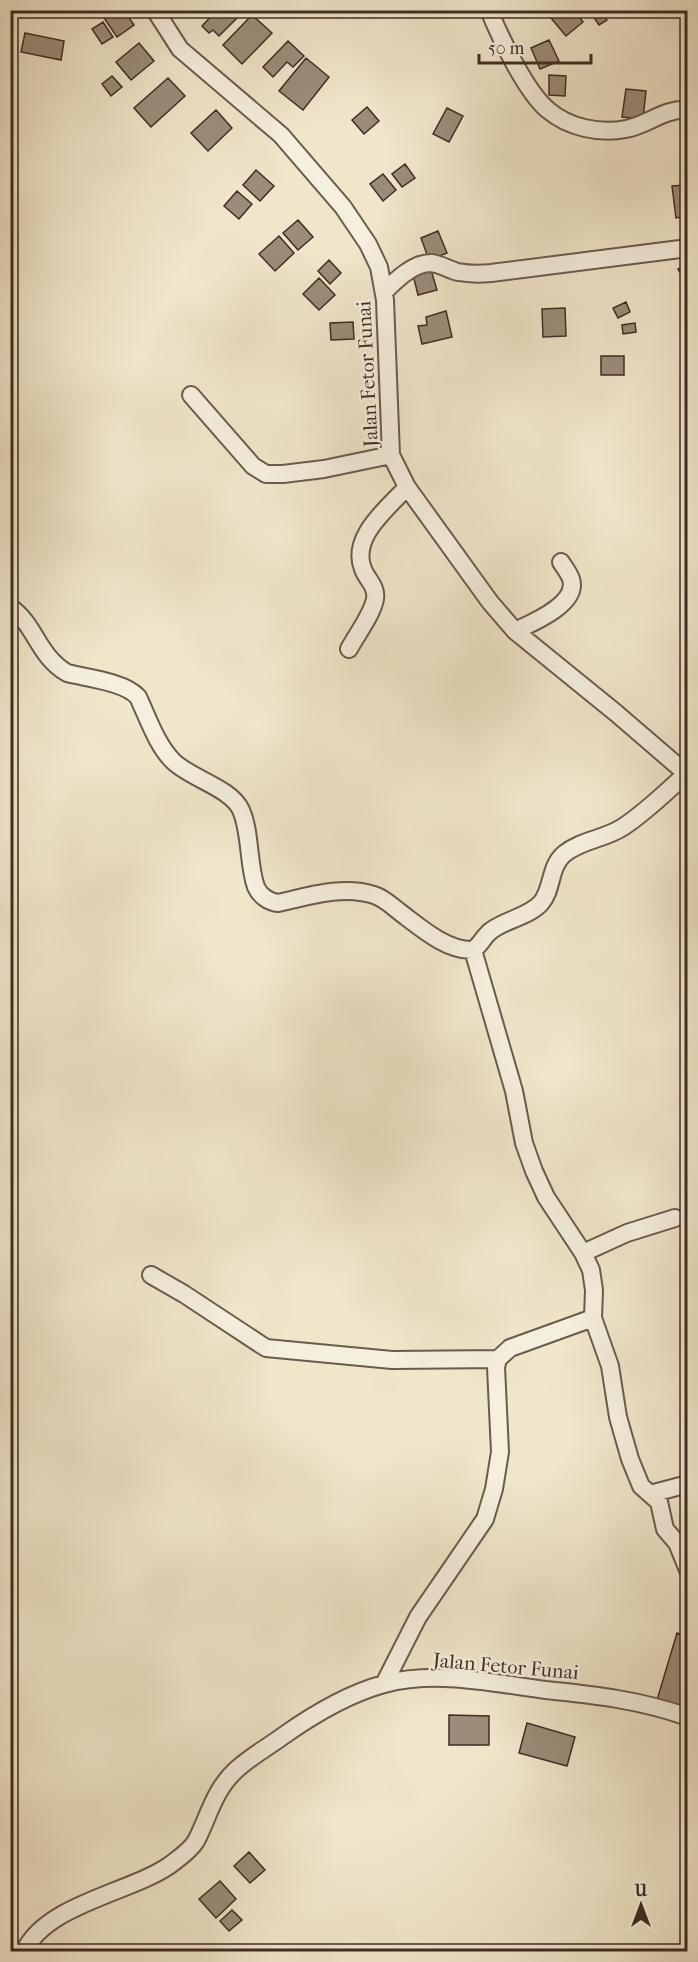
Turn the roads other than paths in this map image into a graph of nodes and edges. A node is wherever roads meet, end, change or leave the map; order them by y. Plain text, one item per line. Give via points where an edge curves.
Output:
1 (155, 10) edge
2 (489, 10) edge
3 (687, 110) edge
4 (687, 248) edge
5 (384, 292) junction
6 (191, 395) dead end
7 (391, 455) junction
8 (407, 487) junction
9 (561, 562) dead end
10 (10, 607) edge
11 (515, 631) junction
12 (349, 649) dead end
13 (687, 774) edge
14 (474, 950) junction
15 (675, 1218) dead end
16 (583, 1253) junction
17 (151, 1275) dead end
18 (593, 1318) junction
19 (498, 1359) junction
20 (687, 1484) edge
21 (650, 1494) junction
22 (687, 1570) edge
23 (384, 1684) junction
24 (687, 1717) edge
25 (24, 1952) edge

1 - 5 street, Jalan Fetor Funai via 180,49 280,135 343,207 368,244 379,267
2 - 3 street via 533,92 548,110 567,122 586,129 612,131 642,125 668,112
4 - 5 street via 476,274 430,263 398,278
5 - 7 street, Jalan Fetor Funai
6 - 7 street via 253,466 266,474 314,470
7 - 8 street, Jalan Fetor Funai
8 - 11 street, Jalan Fetor Funai
8 - 12 street via 374,523 363,542 361,566 373,584 375,596
9 - 11 street via 571,580 566,601
10 - 14 street via 26,621 43,652 61,669 133,692 168,756 237,803 256,887 262,896 278,903 343,891 373,894 434,937 457,948
11 - 13 street, Jalan Fetor Funai
13 - 14 street via 623,827 564,854 541,903 491,931
14 - 16 street via 534,1172
15 - 16 street via 627,1233
16 - 18 street via 591,1270
17 - 19 street via 266,1348 392,1360
18 - 19 street via 510,1348
18 - 21 street via 610,1366 618,1418 630,1459 641,1486
19 - 23 street via 500,1452 485,1519 418,1617
20 - 21 street
21 - 22 street via 659,1502 666,1529
23 - 24 street, Jalan Fetor Funai via 453,1679 624,1699 656,1705
23 - 25 street, Jalan Fetor Funai via 318,1712 237,1769 216,1795 195,1842 185,1854 167,1867 76,1906 32,1938

